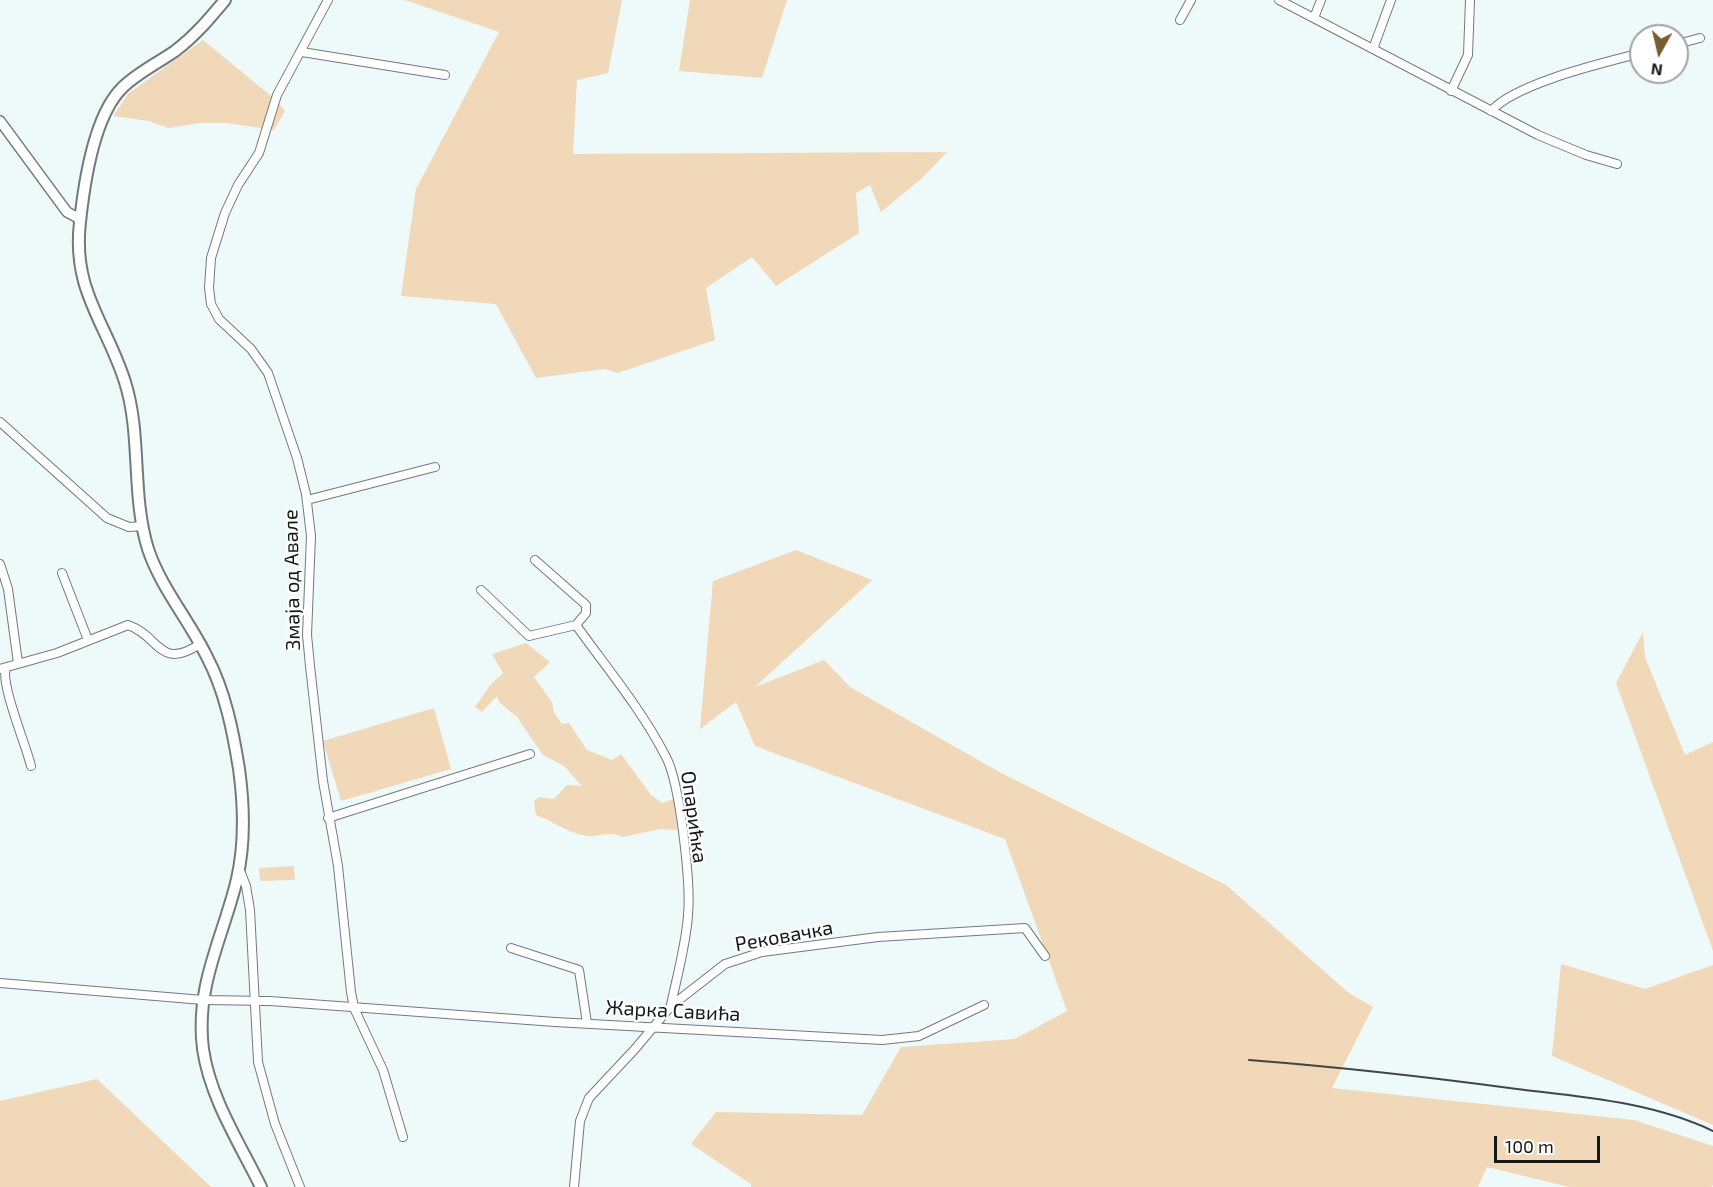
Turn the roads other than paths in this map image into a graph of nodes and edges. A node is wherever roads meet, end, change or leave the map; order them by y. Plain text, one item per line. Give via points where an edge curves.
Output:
1 (225, 0) edge
2 (328, 0) edge
3 (1191, 0) edge
4 (1279, 0) edge
5 (1321, 0) edge
6 (1391, 0) edge
7 (1470, 0) edge
8 (1314, 18) junction
9 (1180, 20) dead end
10 (1700, 39) dead end
11 (1689, 41) edge
12 (1373, 49) junction
13 (302, 52) junction
14 (1629, 56) edge
15 (445, 75) dead end
16 (1452, 91) junction
17 (1491, 111) junction
18 (0, 121) edge
19 (1617, 164) dead end
20 (80, 219) junction
21 (0, 422) edge
22 (435, 467) dead end
23 (307, 500) junction
24 (143, 526) junction
25 (535, 560) dead end
26 (1, 566) edge
27 (62, 573) dead end
28 (481, 590) dead end
29 (576, 625) junction
30 (88, 640) junction
31 (200, 644) junction
32 (18, 663) junction
33 (3, 668) edge
34 (530, 754) dead end
35 (31, 766) dead end
36 (328, 818) junction
37 (239, 867) junction
38 (511, 948) dead end
39 (1045, 956) dead end
40 (0, 983) edge
41 (203, 1000) junction
42 (253, 1001) junction
43 (984, 1005) dead end
44 (671, 1006) junction
45 (354, 1008) junction
46 (587, 1023) junction
47 (654, 1026) junction
48 (403, 1137) dead end
49 (261, 1187) edge
50 (300, 1187) edge
51 (574, 1187) edge

1 - 20 main road via 186,43 134,78 113,99 97,135
2 - 13 street, Змаја од Авале
3 - 9 street
4 - 8 street
5 - 8 street
6 - 12 street
7 - 16 street via 1468,55
8 - 12 street
10 - 11 street
12 - 16 street
13 - 15 street
13 - 23 street, Змаја од Авале via 277,95 259,153 225,213 212,258 209,288 211,304 219,319 251,349 268,373
14 - 17 street via 1545,82
16 - 17 street
17 - 19 street via 1558,144
18 - 20 street via 67,212
20 - 24 main road via 78,260 84,286 120,365 131,403
21 - 24 street via 107,518 124,526
22 - 23 street
23 - 36 street, Змаја од Авале via 311,536 308,635
24 - 31 main road via 156,568
25 - 29 street via 586,605 586,613
26 - 32 street
27 - 30 street
28 - 29 street via 528,636
29 - 44 street, Опарићка via 667,758 673,776 689,912
30 - 31 street via 128,624 172,655 183,654
30 - 32 street
31 - 37 main road via 218,680 238,763 242,830
32 - 33 street
33 - 35 street
34 - 36 street
36 - 45 street, Змаја од Авале via 338,866
37 - 41 main road via 206,977
37 - 42 street via 250,910
38 - 46 street via 579,970
39 - 44 street, Рековачка via 1025,928 904,934 771,951 725,964
40 - 41 street, Жарка Савића
41 - 42 street, Жарка Савића
41 - 49 main road via 207,1069
42 - 45 street, Жарка Савића
42 - 50 street via 261,1079
43 - 47 street, Жарка Савића via 907,1039
44 - 47 street, Рековачка
45 - 46 street, Жарка Савића
45 - 48 street, Змаја од Авале via 383,1070
46 - 47 street, Жарка Савића
47 - 51 street, Рековачка via 586,1102 580,1121

